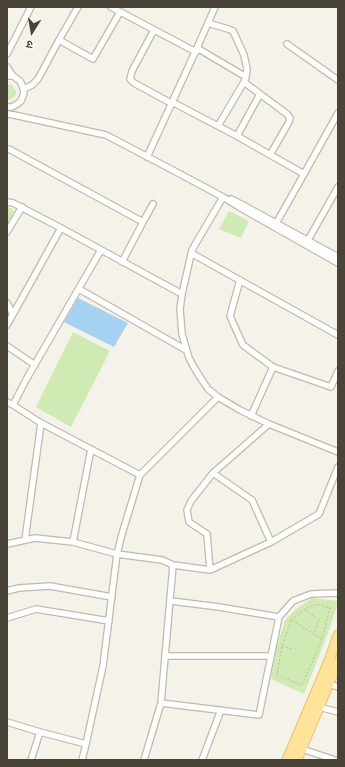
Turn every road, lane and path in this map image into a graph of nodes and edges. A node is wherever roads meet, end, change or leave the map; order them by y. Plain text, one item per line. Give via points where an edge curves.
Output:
1 (31, 7) edge
2 (78, 7) edge
3 (111, 7) edge
4 (215, 7) edge
5 (120, 12) junction
6 (208, 23) junction
7 (154, 30) junction
8 (59, 40) junction
9 (287, 44) dead end
10 (196, 50) junction
11 (7, 54) edge
12 (7, 67) edge
13 (10, 76) edge
14 (245, 79) junction
15 (338, 80) edge
16 (24, 89) junction
17 (260, 94) junction
18 (172, 102) junction
19 (10, 107) edge
20 (338, 113) edge
21 (7, 114) edge
22 (14, 115) junction
23 (218, 126) junction
24 (237, 136) junction
25 (8, 149) edge
26 (270, 155) junction
27 (147, 157) junction
28 (304, 174) junction
29 (338, 189) edge
30 (223, 196) junction
31 (7, 202) edge
32 (152, 204) dead end
33 (22, 207) junction
34 (143, 222) junction
35 (275, 225) junction
36 (61, 228) junction
37 (7, 232) edge
38 (307, 242) junction
39 (101, 250) junction
40 (191, 253) junction
41 (338, 258) edge
42 (122, 262) junction
43 (338, 263) edge
44 (240, 280) junction
45 (79, 289) junction
46 (182, 294) junction
47 (7, 303) edge
48 (13, 314) junction
49 (7, 325) edge
50 (338, 335) edge
51 (7, 346) edge
52 (186, 350) junction
53 (35, 365) junction
54 (273, 367) junction
55 (338, 371) edge
56 (218, 397) junction
57 (7, 402) edge
58 (13, 405) junction
59 (251, 416) junction
60 (41, 423) junction
61 (269, 424) junction
62 (91, 449) junction
63 (338, 452) edge
64 (338, 467) edge
65 (213, 473) junction
66 (140, 475) junction
67 (25, 540) junction
68 (73, 542) junction
69 (271, 542) junction
70 (7, 544) edge
71 (117, 554) junction
72 (173, 565) junction
73 (210, 570) junction
74 (7, 591) edge
75 (338, 593) edge
76 (112, 597) junction
77 (171, 601) junction
78 (305, 609) junction
79 (279, 616) junction
80 (7, 618) edge
81 (291, 620) junction
82 (109, 621) junction
83 (338, 634) edge
84 (314, 635) junction
85 (322, 639) junction
86 (282, 646) junction
87 (292, 649) dead end
88 (166, 656) junction
89 (270, 656) junction
90 (338, 662) edge
91 (334, 685) edge
92 (161, 703) junction
93 (319, 707) junction
94 (221, 710) junction
95 (338, 712) edge
96 (7, 722) edge
97 (40, 732) junction
98 (86, 744) junction
99 (302, 748) junction
100 (31, 760) edge
101 (82, 760) edge
102 (144, 760) edge
103 (202, 760) edge
104 (287, 760) edge
105 (297, 760) edge
106 (335, 760) edge

1 - 11 street
2 - 8 street
3 - 5 street
4 - 6 street
5 - 7 street
5 - 8 street via 93,58
6 - 10 street
6 - 14 street via 233,31 244,55
7 - 10 street
7 - 18 street via 130,79
8 - 16 street via 38,79
9 - 15 street
10 - 14 street
10 - 18 street
12 - 13 street
13 - 16 street via 20,81
14 - 17 street
14 - 23 street
16 - 19 street via 21,101
17 - 24 street
17 - 26 street via 290,118
18 - 23 street
18 - 27 street
19 - 22 street
20 - 28 street
21 - 22 street
22 - 27 street via 99,132
23 - 24 street
24 - 26 street
25 - 34 street
26 - 28 street
27 - 30 street
28 - 35 street
29 - 38 street
30 - 35 street
30 - 40 street
31 - 33 street
32 - 34 street
33 - 36 street
33 - 37 street
34 - 42 street
35 - 38 street
36 - 39 street
36 - 48 street
38 - 41 street
38 - 43 street
39 - 42 street
39 - 45 street
40 - 44 street
40 - 46 street
42 - 46 street
44 - 50 street
44 - 54 street via 230,316 244,345
45 - 52 street
45 - 53 street
46 - 52 street via 180,317
47 - 48 street
48 - 49 street
51 - 53 street
52 - 56 street via 202,380
53 - 58 street
54 - 55 street via 331,387
54 - 59 street
56 - 59 street
56 - 66 street
57 - 58 street
58 - 60 street
59 - 61 street
60 - 62 street
60 - 67 street
61 - 63 street
61 - 65 street
62 - 66 street
62 - 68 street
64 - 69 street via 319,514
65 - 69 street via 252,500
65 - 73 street via 187,510 189,522 207,534
66 - 71 street
67 - 68 street via 36,538
67 - 70 street
68 - 71 street
69 - 73 street
71 - 72 street via 162,560
71 - 76 street
72 - 73 street
72 - 77 street
74 - 76 street via 50,586
75 - 79 street via 311,594 293,600
76 - 82 street
77 - 79 street
77 - 88 street
78 - 81 path
78 - 84 path via 319,620
78 - 85 path via 317,604 330,608
79 - 89 street
80 - 82 street via 36,609
81 - 84 path
81 - 86 path
82 - 98 street via 103,666
83 - 104 main road
84 - 85 path
85 - 86 path via 302,685 277,675
86 - 87 path
88 - 89 street
88 - 92 street
89 - 94 street via 259,715
90 - 91 main road
91 - 93 main road
92 - 94 street
92 - 102 street
93 - 95 street
93 - 99 main road
94 - 103 street
96 - 97 street
97 - 98 street
97 - 100 street
98 - 101 street
99 - 105 main road
99 - 106 street

